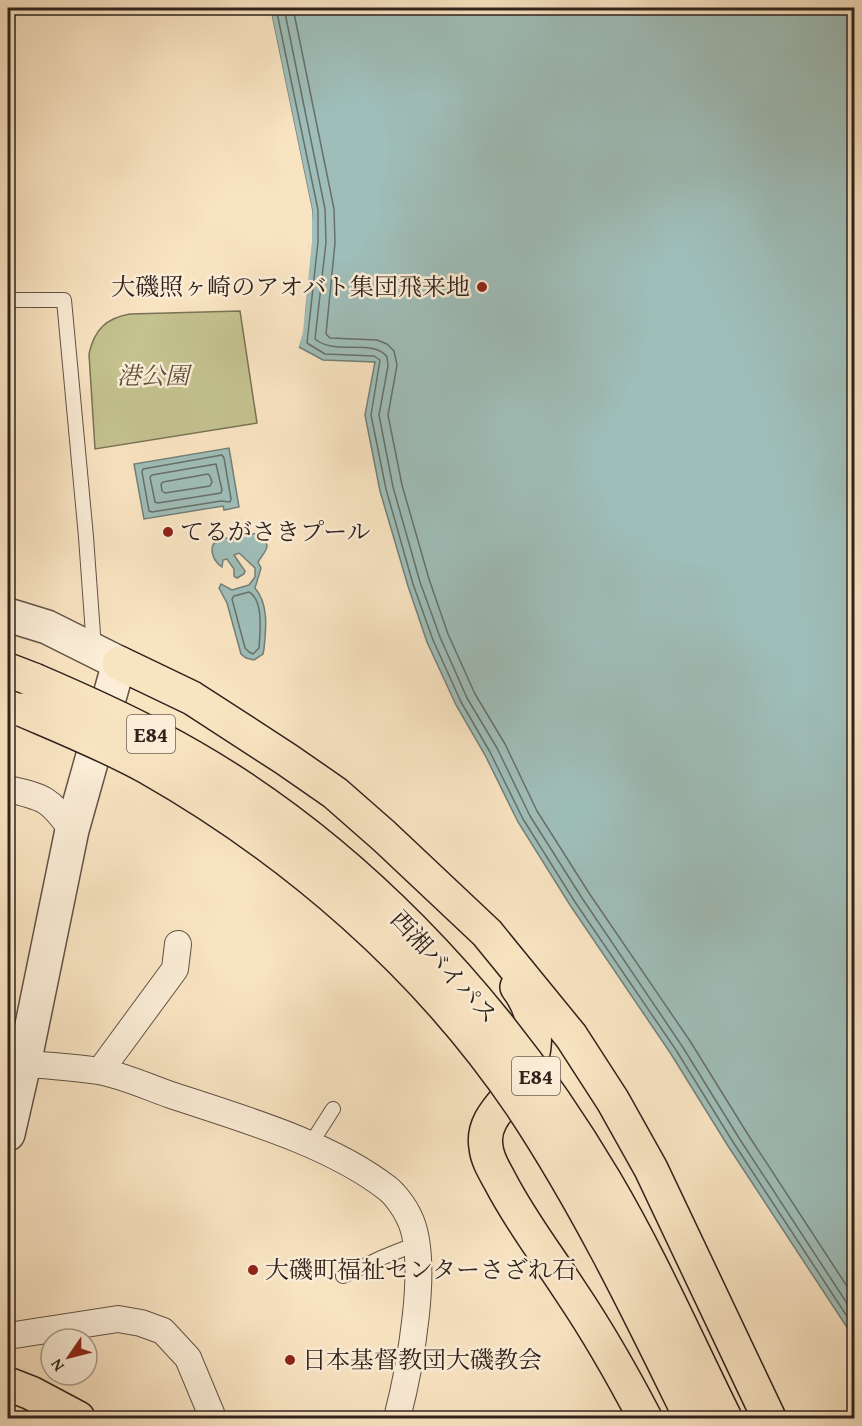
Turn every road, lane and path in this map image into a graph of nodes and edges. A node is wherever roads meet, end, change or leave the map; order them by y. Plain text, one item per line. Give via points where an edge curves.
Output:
1 (8, 300) edge
2 (8, 615) edge
3 (106, 657) junction
4 (8, 670) edge
5 (8, 704) edge
6 (8, 789) edge
7 (72, 830) junction
8 (442, 891) junction
9 (178, 944) dead end
10 (16, 1062) edge
11 (100, 1071) junction
12 (333, 1109) dead end
13 (8, 1134) edge
14 (310, 1145) junction
15 (416, 1244) junction
16 (343, 1276) dead end
17 (8, 1336) edge
18 (8, 1384) edge
19 (641, 1411) edge
20 (78, 1419) edge
21 (213, 1419) edge
22 (397, 1419) edge
23 (691, 1419) edge
24 (725, 1419) edge
25 (770, 1419) edge

1 - 3 lane via 64,300 86,537
2 - 3 street via 47,627
3 - 7 street
3 - 8 highway via 192,698 286,759 334,793
4 - 24 highway, 西湘バイパス / E84, bridge via 94,706 212,770 307,837 430,946 544,1086 605,1181
5 - 23 highway, 西湘バイパス / E84, bridge via 145,766 195,796 322,889 409,969 468,1035 526,1114 579,1198
6 - 7 street via 40,796 57,809
7 - 10 street
8 - 19 highway via 522,994 534,1021 536,1044 522,1079 487,1126 485,1146 490,1162 508,1198 573,1294
8 - 25 highway via 487,933 524,977 571,1036 614,1101 651,1169
9 - 11 street via 175,969
10 - 11 street
10 - 13 street
11 - 14 street
12 - 14 lane
14 - 15 street via 390,1190 411,1217
15 - 16 lane
15 - 22 street via 418,1293
17 - 21 street via 118,1319 163,1331 188,1358
18 - 20 highway

